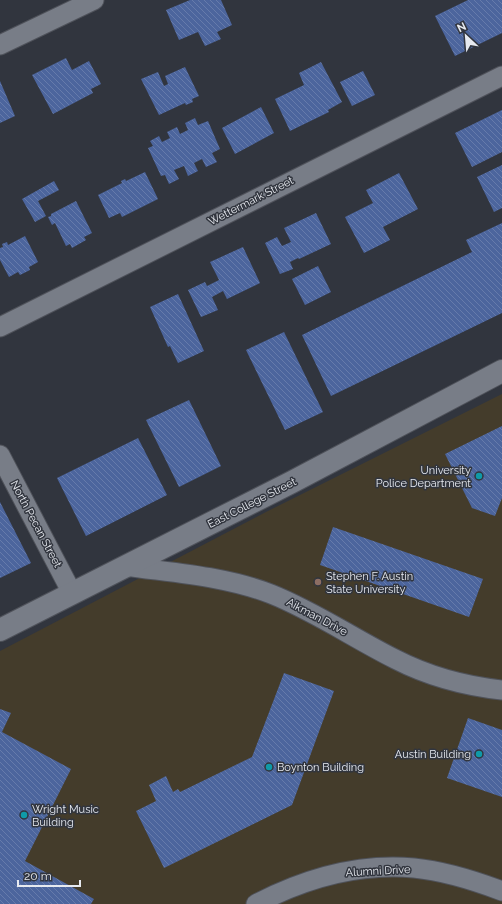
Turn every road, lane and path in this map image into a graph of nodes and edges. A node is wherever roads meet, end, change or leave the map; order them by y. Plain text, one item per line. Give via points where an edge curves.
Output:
1 (94, 0) edge
2 (0, 45) edge
3 (502, 76) edge
4 (0, 327) edge
5 (502, 371) edge
6 (0, 455) edge
7 (125, 566) junction
8 (72, 592) junction
9 (0, 630) edge
10 (502, 690) edge
11 (502, 891) edge
12 (502, 895) edge
13 (256, 904) edge
14 (499, 904) edge

1 - 2 street
3 - 4 street, Wettermark Street
5 - 7 street, East College Street via 292,482
6 - 8 street, North Pecan Street
7 - 8 street, East College Street
7 - 10 street, Aikman Drive via 247,586 298,606 395,660 419,670 468,685
8 - 9 street, East College Street
11 - 13 street, Alumni Drive via 474,880 414,868 361,869 304,882
12 - 14 street

